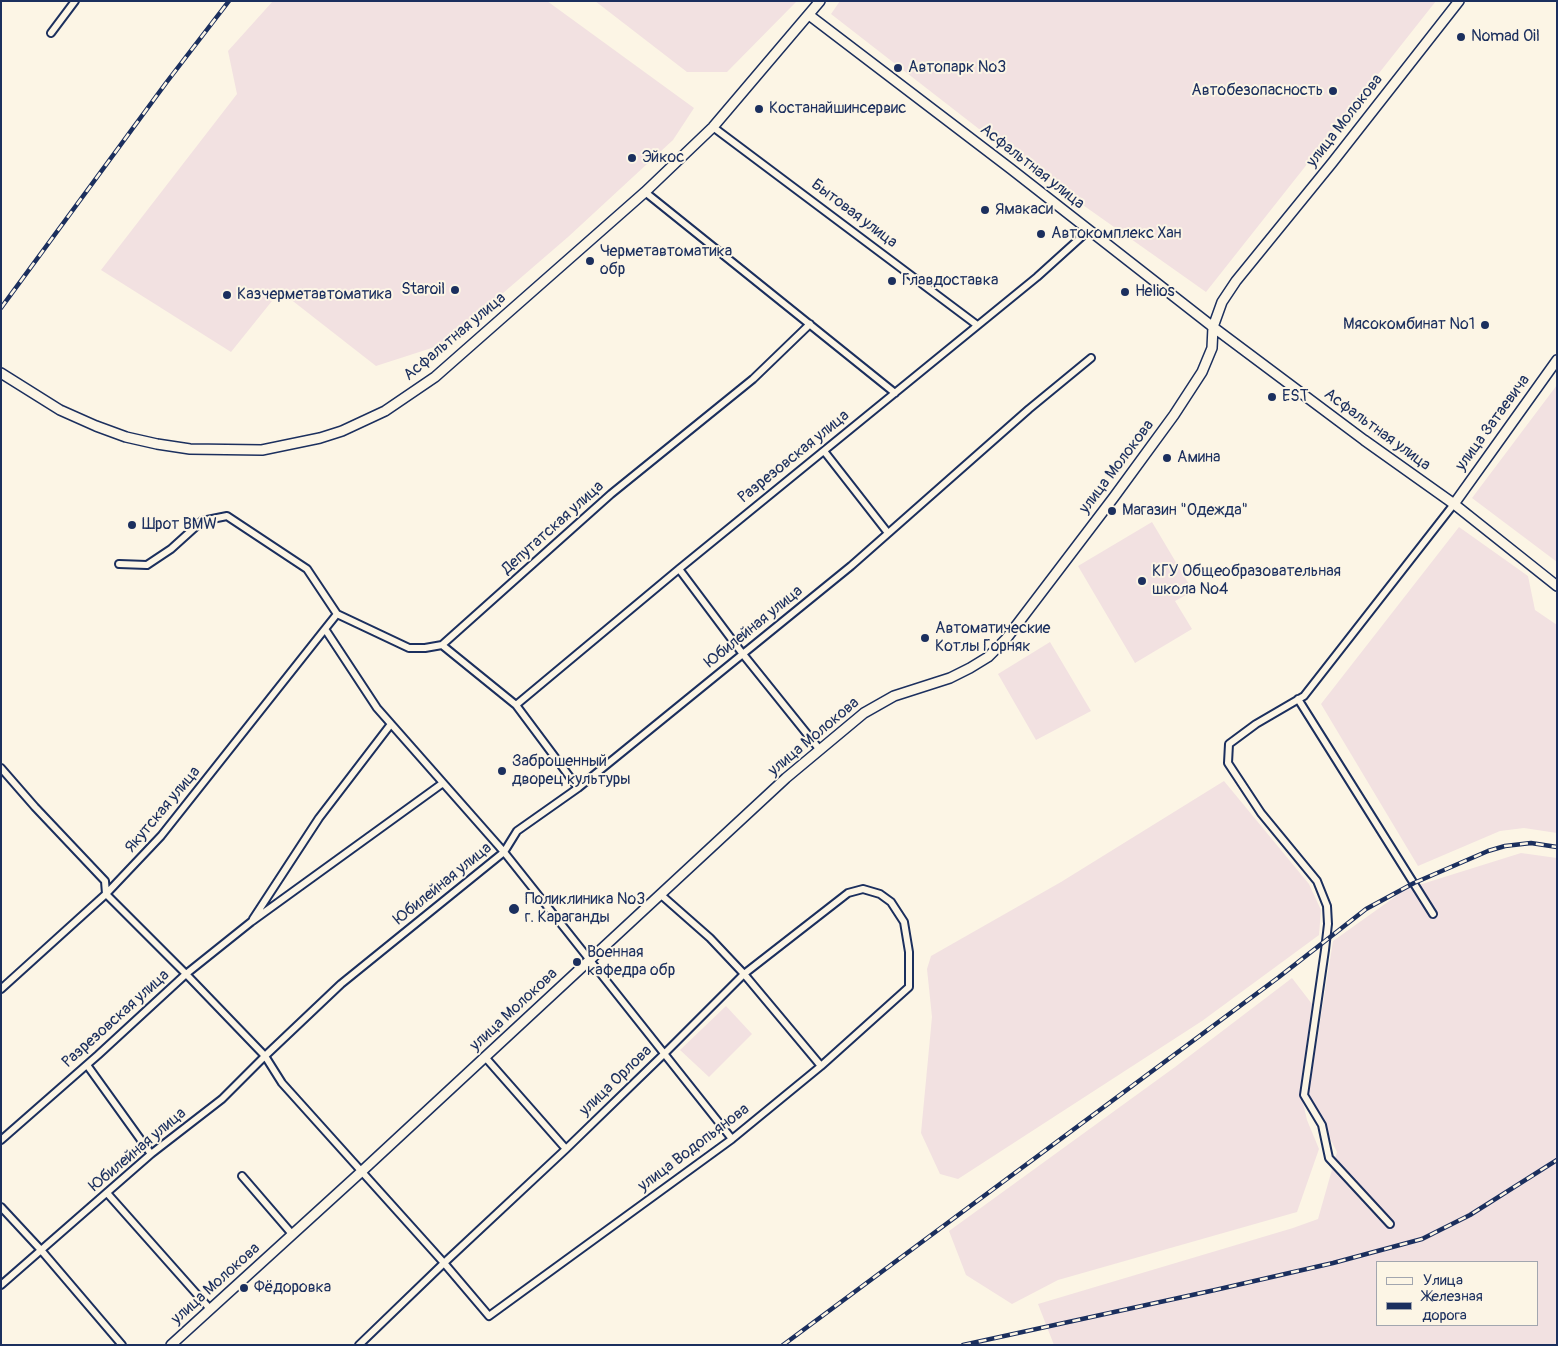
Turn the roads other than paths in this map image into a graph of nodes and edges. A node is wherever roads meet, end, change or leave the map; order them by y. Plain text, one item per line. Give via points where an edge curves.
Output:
1 (75, 1) edge
2 (820, 1) edge
3 (1459, 1) edge
4 (809, 15) junction
5 (51, 33) dead end
6 (713, 127) junction
7 (645, 192) junction
8 (1089, 230) junction
9 (810, 324) junction
10 (977, 324) junction
11 (1213, 327) junction
12 (1091, 358) dead end
13 (1557, 360) edge
14 (1, 373) edge
15 (895, 393) junction
16 (824, 451) junction
17 (1454, 504) junction
18 (888, 533) junction
19 (119, 564) dead end
20 (679, 569) junction
21 (1557, 586) edge
22 (337, 614) junction
23 (325, 629) junction
24 (442, 645) junction
25 (742, 654) junction
26 (1298, 699) junction
27 (516, 705) junction
28 (391, 724) junction
29 (820, 750) junction
30 (1, 768) edge
31 (443, 784) junction
32 (578, 788) junction
33 (504, 852) junction
34 (106, 894) junction
35 (660, 894) junction
36 (1433, 914) dead end
37 (251, 922) junction
38 (904, 922) joint
39 (589, 959) junction
40 (186, 974) junction
41 (744, 974) junction
42 (1, 990) edge
43 (665, 1053) junction
44 (264, 1056) junction
45 (485, 1057) junction
46 (87, 1064) junction
47 (821, 1066) junction
48 (732, 1139) junction
49 (1, 1140) edge
50 (566, 1149) junction
51 (151, 1154) junction
52 (361, 1172) junction
53 (242, 1176) dead end
54 (107, 1193) junction
55 (1, 1207) edge
56 (1390, 1224) dead end
57 (292, 1234) junction
58 (41, 1250) junction
59 (444, 1263) junction
60 (1, 1285) edge
61 (210, 1309) junction
62 (122, 1345) edge
63 (171, 1345) edge
64 (359, 1345) edge

1 - 5 street
2 - 4 street
3 - 11 street, улица Молокова via 1236,281 1222,302
4 - 6 street, Асфальтная улица
4 - 8 street, Асфальтная улица
6 - 7 street, Асфальтная улица
6 - 10 street, Бытовая улица
7 - 9 street
7 - 14 street, Асфальтная улица via 435,376 385,411 320,438 262,450 190,449 157,444 126,437 60,410
8 - 10 street, Разрезовская улица
8 - 11 street, Асфальтная улица
9 - 15 street
9 - 24 street, Депутатская улица via 753,379 611,494
10 - 15 street, Разрезовская улица
11 - 17 street, Асфальтная улица
11 - 29 street, улица Молокова via 1212,348 1202,372 1179,408 1006,639 988,657 970,668 894,696 864,713
12 - 18 street, Юбилейная улица
13 - 17 street, улица Затаевича
15 - 16 street, Разрезовская улица
16 - 18 street
16 - 20 street, Разрезовская улица
17 - 21 street, Асфальтная улица
17 - 26 street via 1304,696
18 - 25 street, Юбилейная улица
19 - 22 street via 147,565 170,550 202,521 227,516 307,569
20 - 25 street
20 - 27 street, Разрезовская улица
22 - 23 street, Якутская улица
22 - 24 street via 409,648
23 - 28 street
23 - 34 street, Якутская улица via 161,836
24 - 27 street
25 - 29 street
25 - 32 street, Юбилейная улица
26 - 36 street
26 - 56 street via 1229,744 1228,763 1261,813 1317,880 1327,906 1326,950 1304,1095 1322,1125 1329,1158
27 - 32 street
28 - 31 street
28 - 37 street, Разрезовская улица via 319,818
29 - 35 street, улица Молокова
30 - 34 street via 105,880
31 - 33 street
31 - 37 street, Разрезовская улица
32 - 33 street, Юбилейная улица via 517,831
33 - 39 street
33 - 44 street, Юбилейная улица via 341,984
34 - 40 street
34 - 42 street, Якутская улица
35 - 39 street, улица Молокова
35 - 41 street via 710,938
37 - 40 street, Разрезовская улица
38 - 41 street, улица Орлова via 891,902 880,894 864,889 848,893
38 - 47 street, улица Водопьянова via 909,952 909,987
39 - 43 street
39 - 45 street, улица Молокова
40 - 44 street
40 - 46 street, Разрезовская улица
41 - 43 street, улица Орлова
41 - 47 street
43 - 48 street
43 - 50 street, улица Орлова
44 - 51 street, Юбилейная улица via 222,1099
44 - 52 street via 282,1083
45 - 50 street
45 - 52 street, улица Молокова
46 - 49 street, Разрезовская улица
46 - 51 street
47 - 48 street, улица Водопьянова
48 - 59 street, улица Водопьянова via 488,1316
50 - 59 street, улица Орлова
51 - 54 street, Юбилейная улица
52 - 57 street, улица Молокова
52 - 59 street
53 - 57 street
54 - 58 street, Юбилейная улица
54 - 61 street
55 - 58 street
57 - 61 street, улица Молокова
58 - 60 street, Юбилейная улица
58 - 62 street
59 - 64 street, улица Орлова
61 - 63 street, улица Молокова

